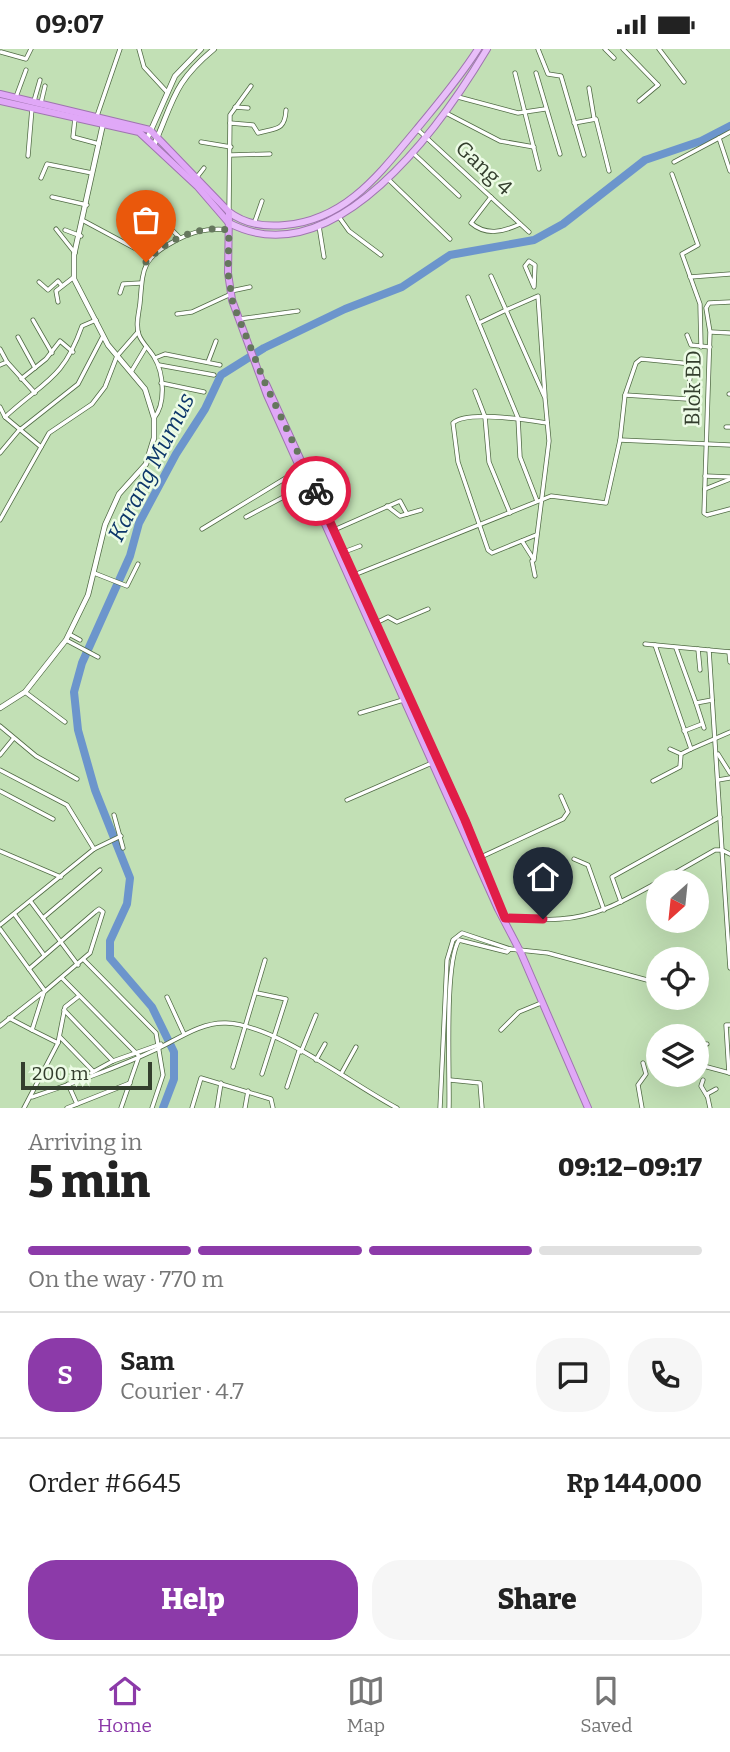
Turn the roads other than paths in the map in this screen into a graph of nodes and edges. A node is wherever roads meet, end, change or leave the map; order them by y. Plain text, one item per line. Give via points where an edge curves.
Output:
1 (31, 49) edge
2 (120, 49) edge
3 (139, 49) edge
4 (201, 49) edge
5 (214, 49) edge
6 (478, 49) edge
7 (488, 49) edge
8 (538, 49) edge
9 (605, 49) edge
10 (623, 49) edge
11 (659, 49) edge
12 (1, 52) edge
13 (191, 57) junction
14 (614, 58) dead end
15 (197, 63) junction
16 (26, 70) dead end
17 (514, 73) dead end
18 (536, 73) dead end
19 (40, 80) dead end
20 (684, 82) dead end
21 (45, 86) dead end
22 (251, 86) dead end
23 (589, 88) dead end
24 (167, 92) junction
25 (0, 94) edge
26 (16, 97) junction
27 (458, 97) junction
28 (0, 101) edge
29 (639, 101) dead end
30 (36, 104) junction
31 (235, 107) junction
32 (248, 108) dead end
33 (545, 109) junction
34 (286, 110) dead end
35 (157, 113) junction
36 (446, 113) junction
37 (525, 113) junction
38 (76, 115) junction
39 (97, 116) junction
40 (165, 117) junction
41 (594, 118) junction
42 (103, 123) junction
43 (230, 123) junction
44 (574, 123) junction
45 (417, 129) junction
46 (150, 130) junction
47 (730, 132) edge
48 (426, 135) junction
49 (719, 138) junction
50 (147, 139) junction
51 (156, 142) junction
52 (201, 142) dead end
53 (99, 144) junction
54 (231, 147) junction
55 (534, 147) junction
56 (411, 151) junction
57 (270, 154) dead end
58 (230, 155) junction
59 (560, 155) dead end
60 (584, 155) dead end
61 (28, 156) dead end
62 (674, 162) dead end
63 (204, 168) dead end
64 (539, 169) dead end
65 (609, 171) dead end
66 (730, 171) edge
67 (94, 173) junction
68 (672, 174) dead end
69 (197, 177) junction
70 (41, 178) dead end
71 (387, 178) junction
72 (459, 196) dead end
73 (52, 197) dead end
74 (491, 197) junction
75 (145, 201) dead end
76 (262, 201) dead end
77 (87, 205) junction
78 (229, 212) junction
79 (339, 217) junction
80 (84, 221) junction
81 (254, 224) junction
82 (520, 224) junction
83 (319, 226) junction
84 (229, 227) junction
85 (56, 229) dead end
86 (65, 230) dead end
87 (529, 232) dead end
88 (81, 236) junction
89 (180, 238) junction
90 (450, 239) dead end
91 (75, 253) junction
92 (381, 255) dead end
93 (151, 257) junction
94 (324, 257) dead end
95 (730, 274) edge
96 (491, 276) dead end
97 (74, 277) junction
98 (691, 277) junction
99 (39, 282) dead end
100 (141, 283) junction
101 (62, 286) junction
102 (250, 287) dead end
103 (534, 287) junction
104 (120, 293) dead end
105 (231, 293) junction
106 (538, 296) junction
107 (468, 297) dead end
108 (58, 302) dead end
109 (730, 302) edge
110 (506, 310) junction
111 (298, 311) dead end
112 (177, 314) dead end
113 (239, 319) junction
114 (33, 320) dead end
115 (96, 320) junction
116 (479, 323) junction
117 (138, 332) junction
118 (710, 332) junction
119 (729, 332) edge
120 (687, 335) dead end
121 (103, 336) junction
122 (18, 337) dead end
123 (216, 341) dead end
124 (147, 346) junction
125 (698, 346) junction
126 (710, 348) junction
127 (0, 349) edge
128 (73, 352) junction
129 (52, 353) junction
130 (117, 356) junction
131 (155, 358) junction
132 (6, 362) junction
133 (208, 362) junction
134 (0, 365) edge
135 (159, 365) junction
136 (220, 365) dead end
137 (35, 368) junction
138 (131, 372) junction
139 (214, 375) dead end
140 (21, 379) junction
141 (161, 383) junction
142 (265, 383) junction
143 (475, 391) dead end
144 (204, 392) dead end
145 (35, 393) junction
146 (625, 395) junction
147 (545, 398) junction
148 (0, 407) edge
149 (5, 417) junction
150 (485, 417) junction
151 (154, 418) junction
152 (518, 418) junction
153 (547, 422) junction
154 (20, 429) junction
155 (620, 440) junction
156 (707, 444) junction
157 (730, 445) edge
158 (41, 447) junction
159 (0, 453) edge
160 (301, 469) junction
161 (705, 476) junction
162 (730, 478) edge
163 (309, 484) junction
164 (705, 489) junction
165 (539, 500) junction
166 (387, 506) junction
167 (730, 509) edge
168 (421, 510) dead end
169 (510, 513) junction
170 (407, 514) junction
171 (246, 517) dead end
172 (0, 520) edge
173 (480, 525) junction
174 (202, 529) dead end
175 (334, 530) junction
176 (537, 535) junction
177 (522, 541) junction
178 (360, 546) dead end
179 (344, 552) junction
180 (532, 560) junction
181 (138, 564) dead end
182 (94, 573) junction
183 (351, 576) junction
184 (535, 576) dead end
185 (428, 609) dead end
186 (376, 623) junction
187 (69, 634) junction
188 (66, 640) junction
189 (80, 640) dead end
190 (645, 643) dead end
191 (656, 645) junction
192 (676, 647) junction
193 (702, 650) junction
194 (730, 652) edge
195 (97, 656) dead end
196 (730, 662) edge
197 (700, 670) dead end
198 (25, 692) junction
199 (405, 697) junction
200 (710, 700) junction
201 (695, 703) junction
202 (0, 708) edge
203 (360, 713) dead end
204 (65, 722) dead end
205 (0, 726) edge
206 (684, 731) junction
207 (730, 732) edge
208 (13, 739) junction
209 (711, 743) junction
210 (670, 749) dead end
211 (691, 749) junction
212 (681, 754) junction
213 (718, 754) junction
214 (0, 755) edge
215 (434, 763) junction
216 (0, 770) edge
217 (730, 776) edge
218 (77, 779) dead end
219 (653, 781) dead end
220 (718, 781) junction
221 (0, 791) edge
222 (561, 796) dead end
223 (347, 800) dead end
224 (114, 815) dead end
225 (715, 819) junction
226 (53, 820) dead end
227 (119, 836) junction
228 (474, 847) junction
229 (123, 848) dead end
230 (94, 849) junction
231 (719, 850) junction
232 (0, 851) edge
233 (730, 854) edge
234 (481, 857) junction
235 (574, 859) dead end
236 (100, 870) dead end
237 (681, 870) edge
238 (61, 877) junction
239 (646, 888) edge
240 (31, 902) junction
241 (621, 902) junction
242 (604, 910) junction
243 (14, 914) junction
244 (504, 917) junction
245 (43, 918) junction
246 (0, 927) edge
247 (457, 938) junction
248 (59, 943) junction
249 (520, 950) junction
250 (44, 955) junction
251 (84, 960) junction
252 (265, 960) dead end
253 (78, 965) junction
254 (29, 968) junction
255 (730, 968) edge
256 (62, 978) junction
257 (646, 980) edge
258 (44, 992) junction
259 (257, 993) junction
260 (79, 996) junction
261 (167, 997) dead end
262 (543, 1002) junction
263 (64, 1010) junction
264 (316, 1015) dead end
265 (9, 1018) junction
266 (0, 1025) edge
267 (729, 1025) edge
268 (247, 1027) junction
269 (32, 1030) junction
270 (501, 1030) dead end
271 (183, 1035) junction
272 (60, 1037) junction
273 (275, 1039) junction
274 (58, 1043) junction
275 (325, 1044) dead end
276 (162, 1045) junction
277 (356, 1047) dead end
278 (300, 1051) junction
279 (137, 1054) junction
280 (113, 1061) junction
281 (316, 1061) junction
282 (643, 1063) dead end
283 (233, 1067) dead end
284 (709, 1068) edge
285 (93, 1072) junction
286 (729, 1073) edge
287 (262, 1074) dead end
288 (341, 1074) junction
289 (450, 1080) junction
290 (68, 1083) junction
291 (130, 1083) junction
292 (221, 1083) junction
293 (286, 1087) dead end
294 (702, 1087) edge
295 (716, 1089) dead end
296 (248, 1091) junction
297 (32, 1097) junction
298 (707, 1098) junction
299 (77, 1104) junction
300 (274, 1105) edge
301 (394, 1107) edge
302 (24, 1108) edge
303 (67, 1108) edge
304 (121, 1108) edge
305 (152, 1108) edge
306 (192, 1108) edge
307 (216, 1108) edge
308 (245, 1108) edge
309 (440, 1108) edge
310 (449, 1108) edge
311 (482, 1108) edge
312 (588, 1108) edge
313 (642, 1108) edge
314 (710, 1108) edge

1 - 12 street via 26,59
2 - 39 street
3 - 24 street via 144,67
4 - 13 street
5 - 15 street
6 - 45 main road via 455,86
7 - 27 main road
8 - 44 street via 547,73 559,75
9 - 14 street
10 - 29 street via 658,85
11 - 20 street
13 - 15 street
13 - 24 street
15 - 40 street via 178,85
16 - 26 street
17 - 37 street
18 - 33 street
19 - 30 street
21 - 30 street
22 - 31 street
23 - 41 street
24 - 35 street
25 - 26 highway
26 - 30 highway
27 - 36 main road
27 - 37 street
28 - 30 highway
30 - 38 highway
30 - 61 street
31 - 32 street
31 - 43 street
33 - 37 street
33 - 59 street
34 - 43 street via 280,128 258,133 253,125
35 - 40 street
35 - 46 street
36 - 48 main road
36 - 55 street via 488,136
37 - 55 street
38 - 39 highway
38 - 42 highway
38 - 53 street via 72,135
39 - 46 highway
40 - 51 street
41 - 44 street
41 - 65 street
42 - 50 highway via 139,132
42 - 53 street
43 - 54 street
44 - 60 street
45 - 48 street, Gang 4
45 - 81 main road via 382,171 342,207 310,222
46 - 50 street
46 - 51 highway
47 - 49 street
48 - 56 main road
48 - 74 street, Gang 4
49 - 62 street
49 - 66 street
50 - 51 highway
51 - 69 highway
51 - 84 highway
52 - 54 street
53 - 67 street
54 - 58 street
55 - 64 street
56 - 71 main road
56 - 72 street
57 - 58 street
58 - 78 street
63 - 69 street
67 - 70 street via 47,164
67 - 77 street
68 - 98 street via 698,245 682,253
69 - 78 highway
71 - 79 main road
71 - 90 street
73 - 77 street
74 - 82 street, Gang 4
74 - 82 street via 471,223 482,231 496,232
75 - 89 street via 139,212 162,221
76 - 81 street
77 - 80 street
78 - 81 main road
78 - 84 highway
79 - 83 main road
79 - 92 street via 348,230
80 - 88 street
80 - 93 street
82 - 87 street, Gang 4
83 - 84 main road via 274,233
83 - 94 street
84 - 89 street
84 - 105 highway
85 - 91 street
86 - 88 street
88 - 91 street
89 - 93 street
91 - 97 street
93 - 100 street
95 - 98 street
96 - 110 street
97 - 101 street
97 - 115 street
98 - 125 street via 701,309
99 - 101 street via 48,290 58,281
100 - 104 street via 123,284
100 - 117 street
101 - 108 street via 55,292
102 - 105 street
103 - 103 street via 525,266 529,261 536,265
103 - 106 street
105 - 112 street via 192,312
105 - 113 highway
106 - 110 street
106 - 147 street
107 - 116 street
109 - 118 street, Blok BD via 706,306
110 - 116 street
110 - 147 street
111 - 113 street
113 - 142 highway
114 - 129 street
115 - 121 street
115 - 128 street via 82,326
116 - 152 street
117 - 124 street
117 - 130 street
118 - 119 street
118 - 126 street, Blok BD
120 - 125 street via 689,343
121 - 130 street
121 - 154 street via 78,384
122 - 137 street
123 - 133 street
124 - 131 street
124 - 138 street
125 - 126 street
126 - 156 street, Blok BD
127 - 132 street
128 - 129 street via 60,341
128 - 145 street
129 - 137 street
130 - 138 street
130 - 158 street via 105,387 92,404 50,433
131 - 133 street via 166,354
131 - 135 street
132 - 134 street
132 - 140 street
133 - 136 street
135 - 139 street
135 - 141 street
137 - 140 street
138 - 151 street via 145,389
140 - 145 street
141 - 144 street
141 - 151 street via 160,413
142 - 160 highway
142 - 163 highway
143 - 150 street
145 - 149 street
146 - 146 street via 641,359 687,362 693,367 690,396 683,401
146 - 155 street
147 - 153 street
148 - 149 street
149 - 154 street
150 - 152 street
150 - 169 street via 489,461
150 - 173 street via 453,423 458,462
151 - 182 street via 151,455 120,494 105,525
152 - 153 street
152 - 165 street via 520,457
153 - 165 street via 549,441
154 - 158 street
154 - 159 street
155 - 156 street
155 - 165 street via 606,503 556,496
156 - 157 street
156 - 161 street, Blok BD
158 - 172 street
160 - 163 highway
160 - 174 street
161 - 162 street
161 - 164 street, Blok BD
162 - 164 street
163 - 171 street
163 - 175 highway
163 - 183 highway
164 - 167 street via 704,514
165 - 169 street
165 - 176 street
166 - 170 street via 400,516
166 - 170 street via 403,502
166 - 175 street
168 - 170 street
169 - 173 street
173 - 177 street via 490,552
173 - 183 street
175 - 179 highway
176 - 177 street
176 - 180 street
177 - 180 street
178 - 179 street
179 - 183 highway
180 - 184 street
181 - 182 street via 127,586
182 - 187 street
183 - 186 highway
183 - 199 highway
185 - 186 street via 397,622 388,617
186 - 199 highway
187 - 188 street
187 - 189 street
188 - 195 street
188 - 198 street
190 - 191 street
191 - 192 street
191 - 206 street
192 - 193 street
192 - 201 street
193 - 194 street
193 - 197 street
193 - 200 street
194 - 196 street
198 - 202 street
198 - 204 street
199 - 203 street
199 - 215 highway
199 - 228 highway
200 - 201 street
200 - 209 street
201 - 206 street via 704,726
205 - 208 street
206 - 211 street
207 - 209 street
208 - 214 street
208 - 218 street
209 - 211 street
209 - 213 street
210 - 212 street
211 - 212 street
212 - 219 street via 680,767
213 - 217 street
213 - 220 street
215 - 223 street
215 - 228 highway
216 - 230 street via 67,805
217 - 220 street
220 - 225 street
221 - 226 street
222 - 234 street via 568,811 563,819
224 - 227 street
225 - 231 street
225 - 241 street via 612,877
227 - 229 street
227 - 230 street
228 - 234 highway
228 - 244 highway
230 - 238 street
231 - 233 street
231 - 237 street
231 - 255 street
232 - 238 street
234 - 244 highway
235 - 242 street via 587,865
236 - 245 street
238 - 240 street
239 - 241 street
240 - 243 street
240 - 245 street
241 - 242 street
242 - 244 street via 564,919
243 - 246 street
243 - 250 street
244 - 249 highway
245 - 248 street
246 - 254 street
247 - 249 street via 507,952
247 - 289 street
247 - 309 street via 447,960
248 - 250 street
248 - 251 street via 101,911
248 - 253 street
249 - 257 street via 548,953
249 - 262 highway
250 - 254 street
251 - 253 street
251 - 276 street via 151,1026
252 - 259 street
253 - 256 street
254 - 258 street
256 - 258 street
256 - 260 street
258 - 265 street
258 - 269 street
259 - 268 street
259 - 273 street via 286,997
260 - 263 street
260 - 279 street
261 - 271 street
262 - 270 street via 520,1013
262 - 312 highway
263 - 272 street
263 - 280 street
264 - 278 street
265 - 266 street
265 - 269 street
267 - 286 street
268 - 271 street via 224,1023
268 - 273 street
268 - 283 street
269 - 274 street
271 - 276 street
272 - 274 street
272 - 285 street
273 - 278 street
273 - 287 street
274 - 297 street
275 - 281 street
276 - 279 street
276 - 305 street via 163,1075
277 - 288 street
278 - 281 street
278 - 293 street
279 - 280 street
279 - 285 street
279 - 291 street
280 - 285 street
281 - 288 street
282 - 313 street via 646,1074 638,1085
284 - 286 street
285 - 290 street
288 - 301 street
289 - 310 street
289 - 311 street via 480,1083
290 - 297 street
290 - 299 street
291 - 299 street
291 - 304 street
292 - 296 street
292 - 306 street via 201,1078
292 - 307 street
294 - 298 street
295 - 298 street
296 - 300 street
296 - 308 street
297 - 302 street
298 - 314 street
299 - 303 street

